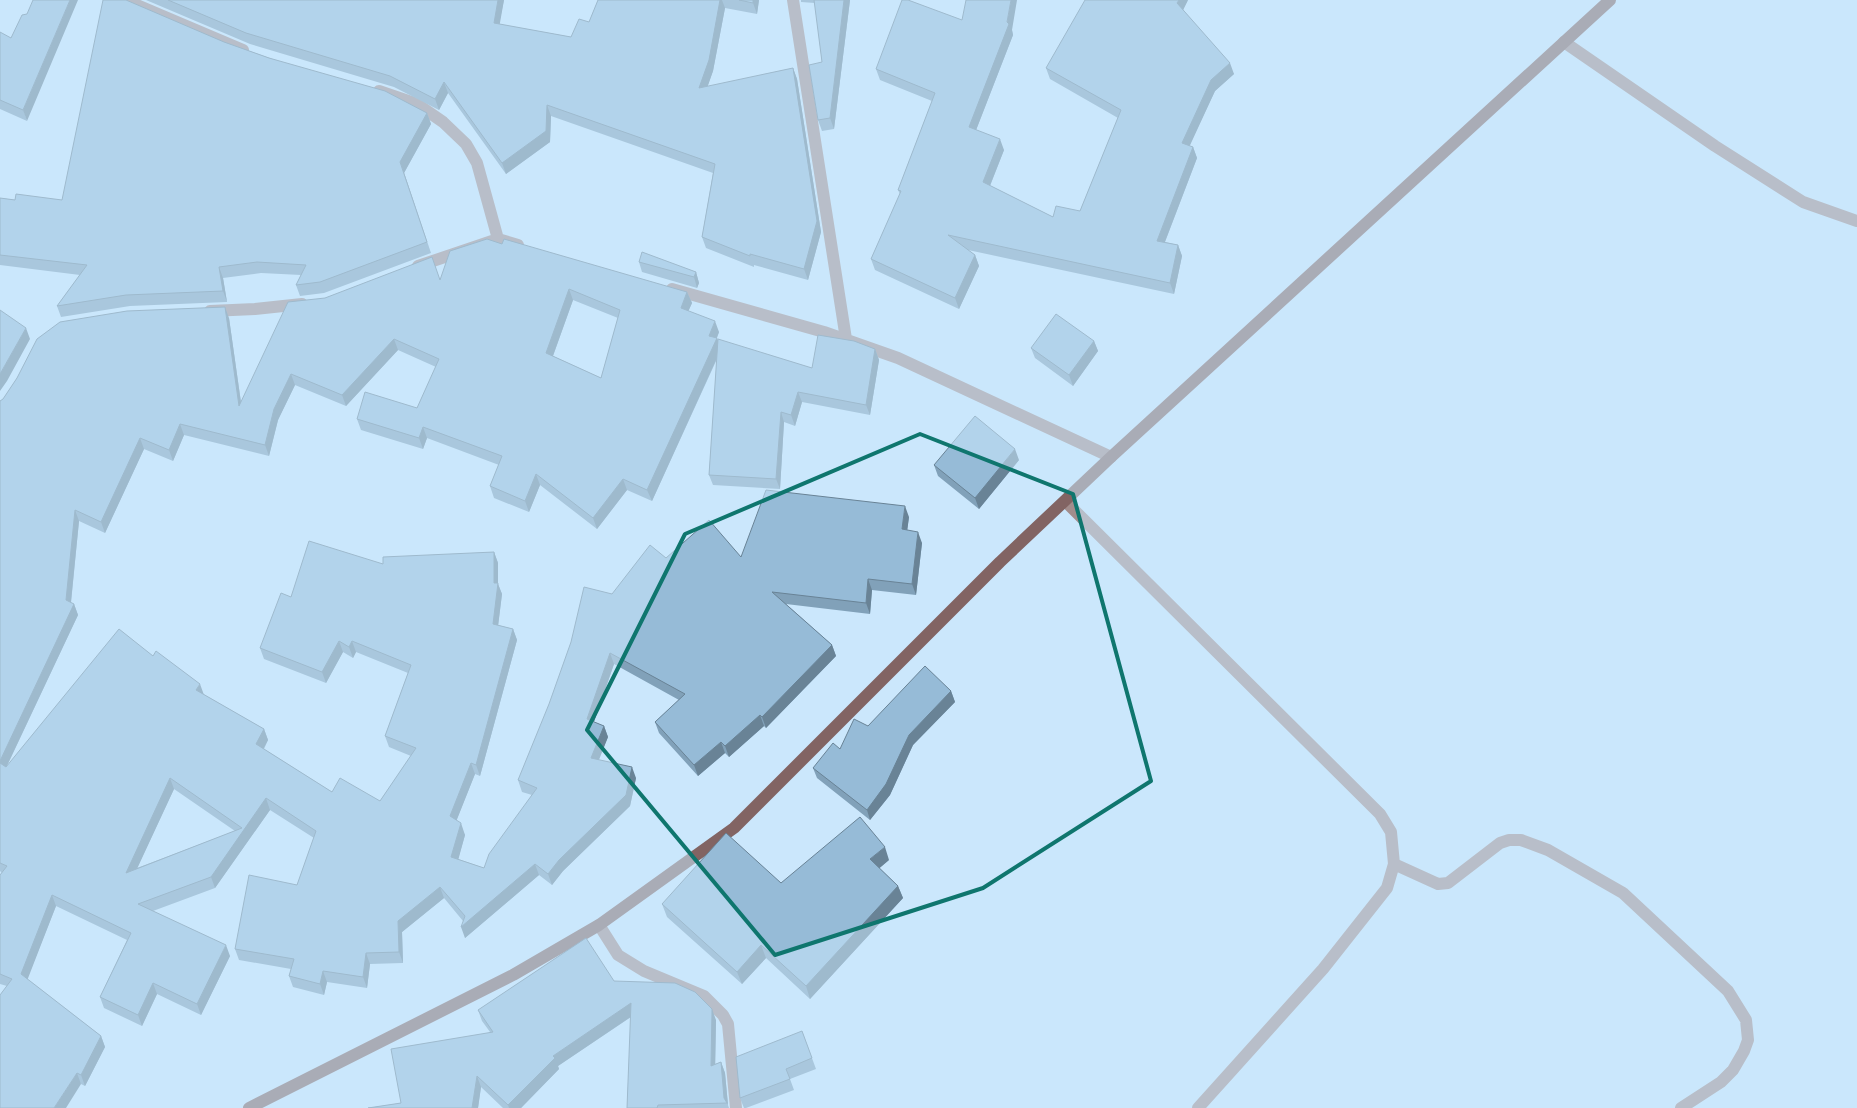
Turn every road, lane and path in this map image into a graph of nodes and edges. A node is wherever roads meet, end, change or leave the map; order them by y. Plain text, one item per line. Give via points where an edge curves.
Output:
1 (125, 0) edge
2 (793, 0) edge
3 (1610, 0) edge
4 (1564, 42) junction
5 (258, 55) edge
6 (367, 87) edge
7 (1857, 221) edge
8 (498, 239) junction
9 (526, 247) edge
10 (402, 271) edge
11 (658, 285) edge
12 (317, 302) edge
13 (197, 312) edge
14 (846, 339) junction
15 (1111, 457) junction
16 (1065, 501) junction
17 (1394, 864) junction
18 (599, 925) junction
19 (249, 1108) edge
20 (736, 1108) edge
21 (1198, 1108) edge
22 (1681, 1108) edge

1 - 5 street
2 - 14 street
3 - 4 main road
4 - 7 street via 1803,202
4 - 15 main road
6 - 8 street via 417,104 466,144 477,163
8 - 9 street
8 - 10 street
11 - 14 street
12 - 13 street
14 - 15 street via 898,358
15 - 16 main road
16 - 17 street via 1380,814 1391,832
16 - 18 main road via 734,828
17 - 21 street via 1387,888 1323,969
17 - 22 street via 1438,884 1448,883 1500,843 1521,840 1548,850 1623,893 1728,991 1746,1020 1748,1040 1734,1070
18 - 19 main road via 512,975
18 - 20 street via 618,955 644,971 704,996 723,1015 728,1024

